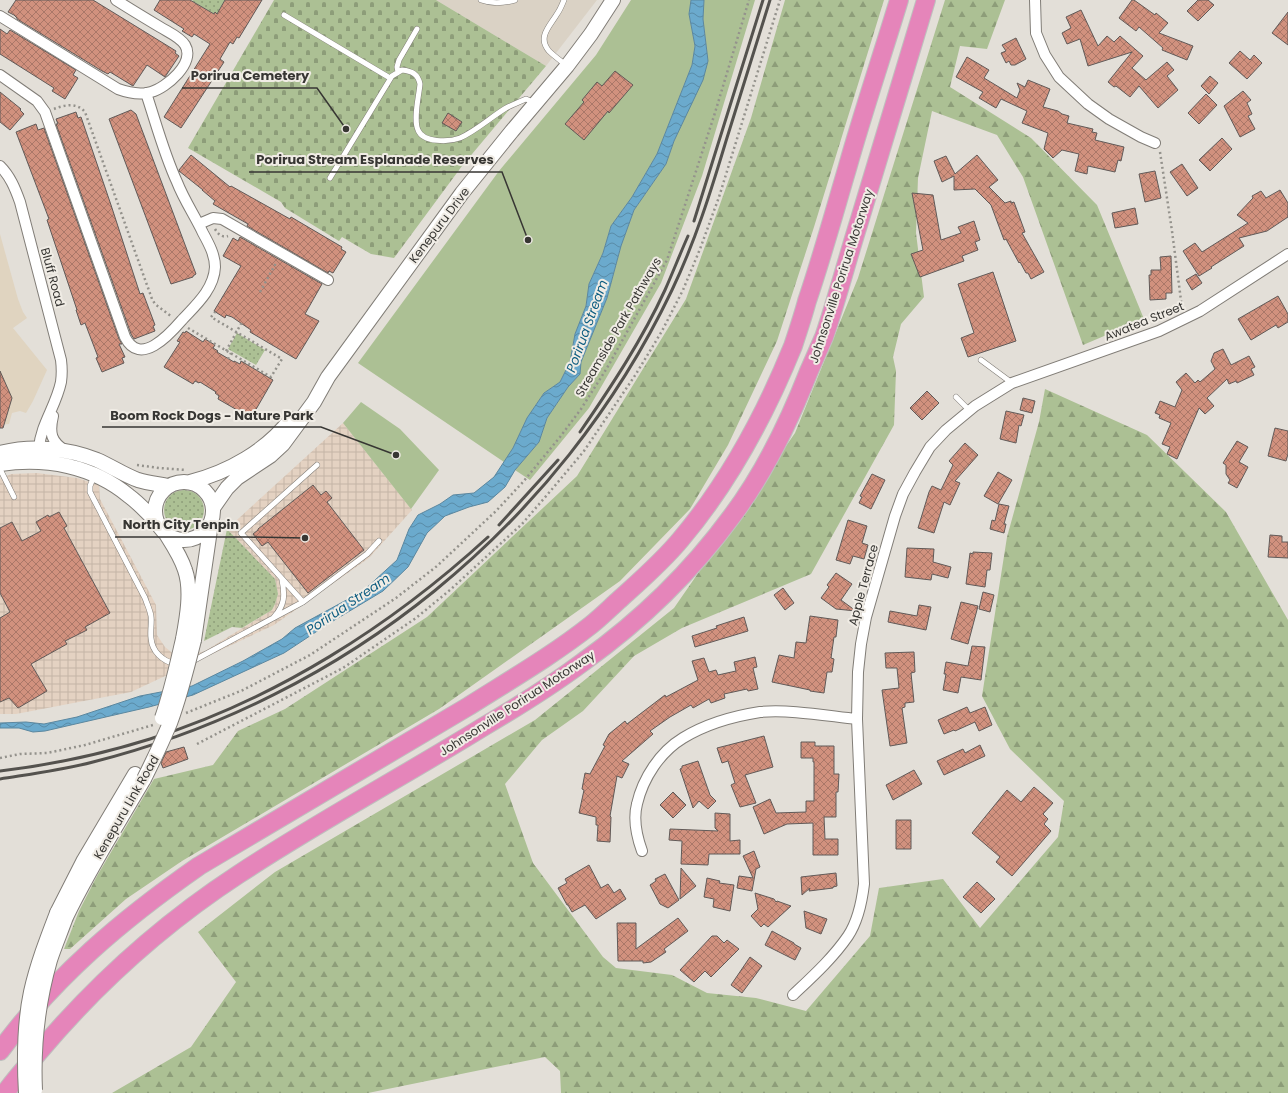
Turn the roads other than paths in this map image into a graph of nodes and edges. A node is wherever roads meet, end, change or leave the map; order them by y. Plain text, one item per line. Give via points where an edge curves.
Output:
1 (116, 0) edge
2 (481, 0) edge
3 (515, 0) edge
4 (564, 0) edge
5 (614, 0) edge
6 (899, 0) edge
7 (926, 0) edge
8 (1035, 0) edge
9 (284, 15) dead end
10 (0, 16) edge
11 (417, 29) dead end
12 (567, 66) junction
13 (398, 72) junction
14 (0, 75) edge
15 (390, 78) junction
16 (146, 93) junction
17 (536, 103) junction
18 (1155, 143) road end
19 (0, 166) edge
20 (330, 178) dead end
21 (199, 224) junction
22 (1288, 254) edge
23 (328, 280) dead end
24 (981, 360) dead end
25 (328, 377) junction
26 (1016, 381) junction
27 (956, 396) dead end
28 (55, 400) junction
29 (970, 410) junction
30 (39, 448) junction
31 (67, 452) junction
32 (0, 453) edge
33 (0, 464) edge
34 (317, 465) dead end
35 (0, 469) edge
36 (90, 473) junction
37 (191, 476) junction
38 (168, 486) junction
39 (14, 497) dead end
40 (213, 512) junction
41 (162, 529) junction
42 (380, 541) dead end
43 (282, 579) junction
44 (303, 602) junction
45 (270, 620) junction
46 (188, 639) junction
47 (858, 719) junction
48 (642, 852) dead end
49 (62, 915) junction
50 (793, 995) dead end
51 (0, 1051) edge
52 (5, 1093) edge
53 (26, 1093) edge
54 (35, 1093) edge

1 - 16 street via 181,40 187,50 185,63 176,76 160,89
2 - 3 lane
4 - 12 lane via 544,36 549,51
5 - 12 main road, Kenepuru Drive
6 - 51 highway, Johnsonville Porirua Motorway via 791,350 777,384 733,467 681,539 597,620 510,680 199,866 160,893 103,938 56,983
7 - 52 highway, Johnsonville Porirua Motorway via 824,337 770,456 734,514 709,546 656,601 584,662 416,768 269,855 177,918 113,973 84,1002
8 - 18 street via 1036,33 1045,55 1059,77 1088,104 1109,119
9 - 15 lane
10 - 16 street via 114,87 130,93
11 - 13 lane via 400,60
12 - 17 main road, Kenepuru Drive
13 - 15 lane
13 - 17 lane via 410,71 419,79 416,123 421,134 435,140 459,138 526,99
14 - 21 street via 37,101 47,116 124,333 134,347 144,349 160,342 207,290 214,275 215,261
15 - 20 lane
16 - 21 street via 172,172
17 - 25 main road, Kenepuru Drive via 462,193
19 - 28 street, Bluff Road via 11,180 20,202 60,355 61,378
21 - 23 street via 213,218 222,218
22 - 26 street, Awatea Street via 1200,311 1159,332
24 - 26 lane
25 - 37 main road, Kenepuru Drive via 312,391 280,432 262,448 231,467 200,480
25 - 40 main road, Kenepuru Drive via 314,402 283,444 237,478 227,488
26 - 29 street, Apple Terrace
27 - 29 lane
28 - 30 street, Bluff Road via 40,437
28 - 31 street, Bluff Road via 50,431 54,440
29 - 47 street, Apple Terrace via 930,447 903,494 895,516 866,617 858,672
30 - 31 main road
30 - 32 main road
30 - 36 main road via 40,455 62,458
31 - 38 main road via 97,460 140,480
33 - 36 main road via 21,461 47,462
34 - 43 lane via 241,533
35 - 39 lane
36 - 41 main road via 112,483 129,495
36 - 45 lane via 90,492 145,598 151,616 151,639 154,649 160,656 176,664 195,661
37 - 38 main road
37 - 40 main road via 211,499
38 - 41 main road via 156,503 156,517
40 - 41 main road via 209,526 193,538 183,540
40 - 46 main road, Kenepuru Link Road
41 - 46 main road, Kenepuru Link Road via 186,570
42 - 44 lane via 367,554
43 - 44 lane
43 - 45 lane via 284,596 278,612
44 - 45 lane
46 - 49 main road, Kenepuru Link Road, bridge via 166,708 139,777 78,872
47 - 48 street via 761,712 728,719 682,739 668,750 644,782 636,818
47 - 50 street, Apple Terrace via 864,884 862,901 848,935
49 - 53 main road, Kenepuru Link Road, bridge via 44,948 31,993 25,1035
49 - 54 main road, Kenepuru Link Road, bridge via 37,1022

